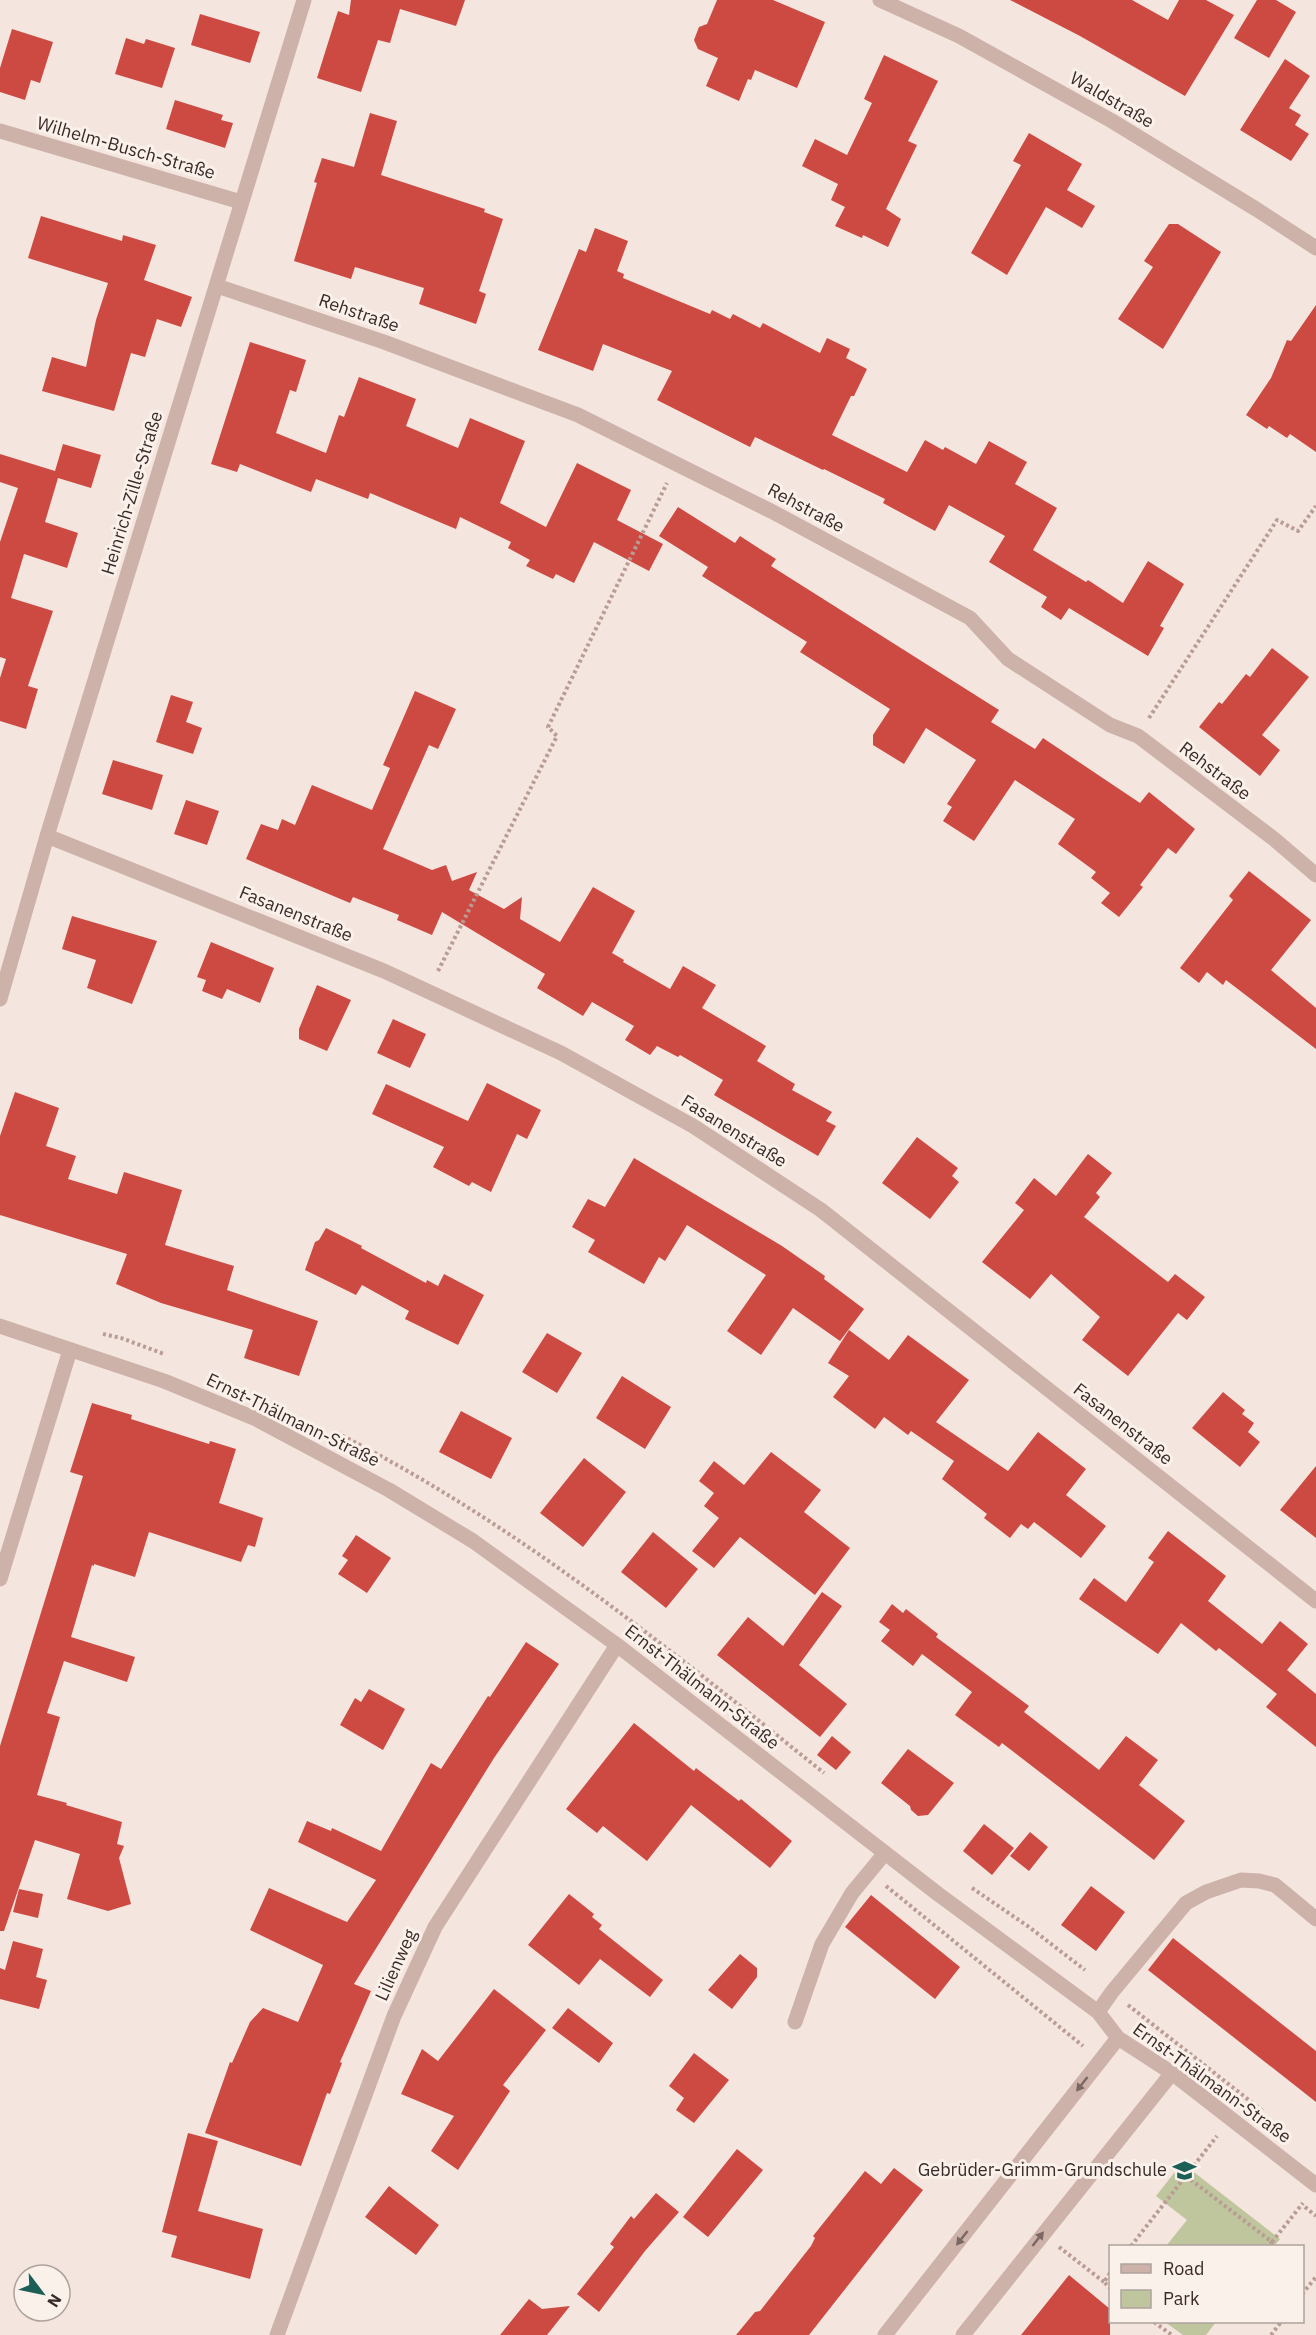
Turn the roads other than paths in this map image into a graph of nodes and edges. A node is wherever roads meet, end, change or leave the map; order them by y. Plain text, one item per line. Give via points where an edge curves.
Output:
1 (304, 0) edge
2 (880, 0) edge
3 (0, 131) edge
4 (241, 202) junction
5 (1316, 248) edge
6 (216, 286) junction
7 (47, 836) junction
8 (1316, 875) edge
9 (0, 999) edge
10 (0, 1326) edge
11 (70, 1350) junction
12 (0, 1578) edge
13 (1316, 1600) edge
14 (617, 1645) junction
15 (885, 1853) junction
16 (1316, 1918) edge
17 (1098, 2013) junction
18 (795, 2022) dead end
19 (1118, 2038) junction
20 (1172, 2073) junction
21 (1312, 2190) edge
22 (277, 2335) edge
23 (885, 2335) edge
24 (963, 2335) edge

1 - 4 street, Heinrich-Zille-Straße
2 - 5 street, Waldstraße via 959,36 1112,121
3 - 4 street, Wilhelm-Busch-Straße
4 - 6 street, Heinrich-Zille-Straße
6 - 7 street, Heinrich-Zille-Straße
6 - 8 street, Rehstraße via 384,342 578,415 771,511 970,618 1008,658 1110,725 1138,736
7 - 9 street, Heinrich-Zille-Straße
7 - 13 street, Fasanenstraße via 384,971 561,1053 683,1120 821,1210
10 - 11 street, Ernst-Thälmann-Straße
11 - 12 street
11 - 14 street, Ernst-Thälmann-Straße via 254,1418 389,1490 473,1541
14 - 15 street, Ernst-Thälmann-Straße
14 - 22 street, Lilienweg via 435,1926 394,2016
15 - 17 street, Ernst-Thälmann-Straße
15 - 18 street via 852,1893 822,1944
16 - 17 street via 1275,1885 1259,1881 1241,1880 1206,1892 1186,1903
17 - 19 street, Ernst-Thälmann-Straße
19 - 20 street, Ernst-Thälmann-Straße
19 -> 23 street
20 - 21 street, Ernst-Thälmann-Straße via 1231,2118
24 -> 20 street

